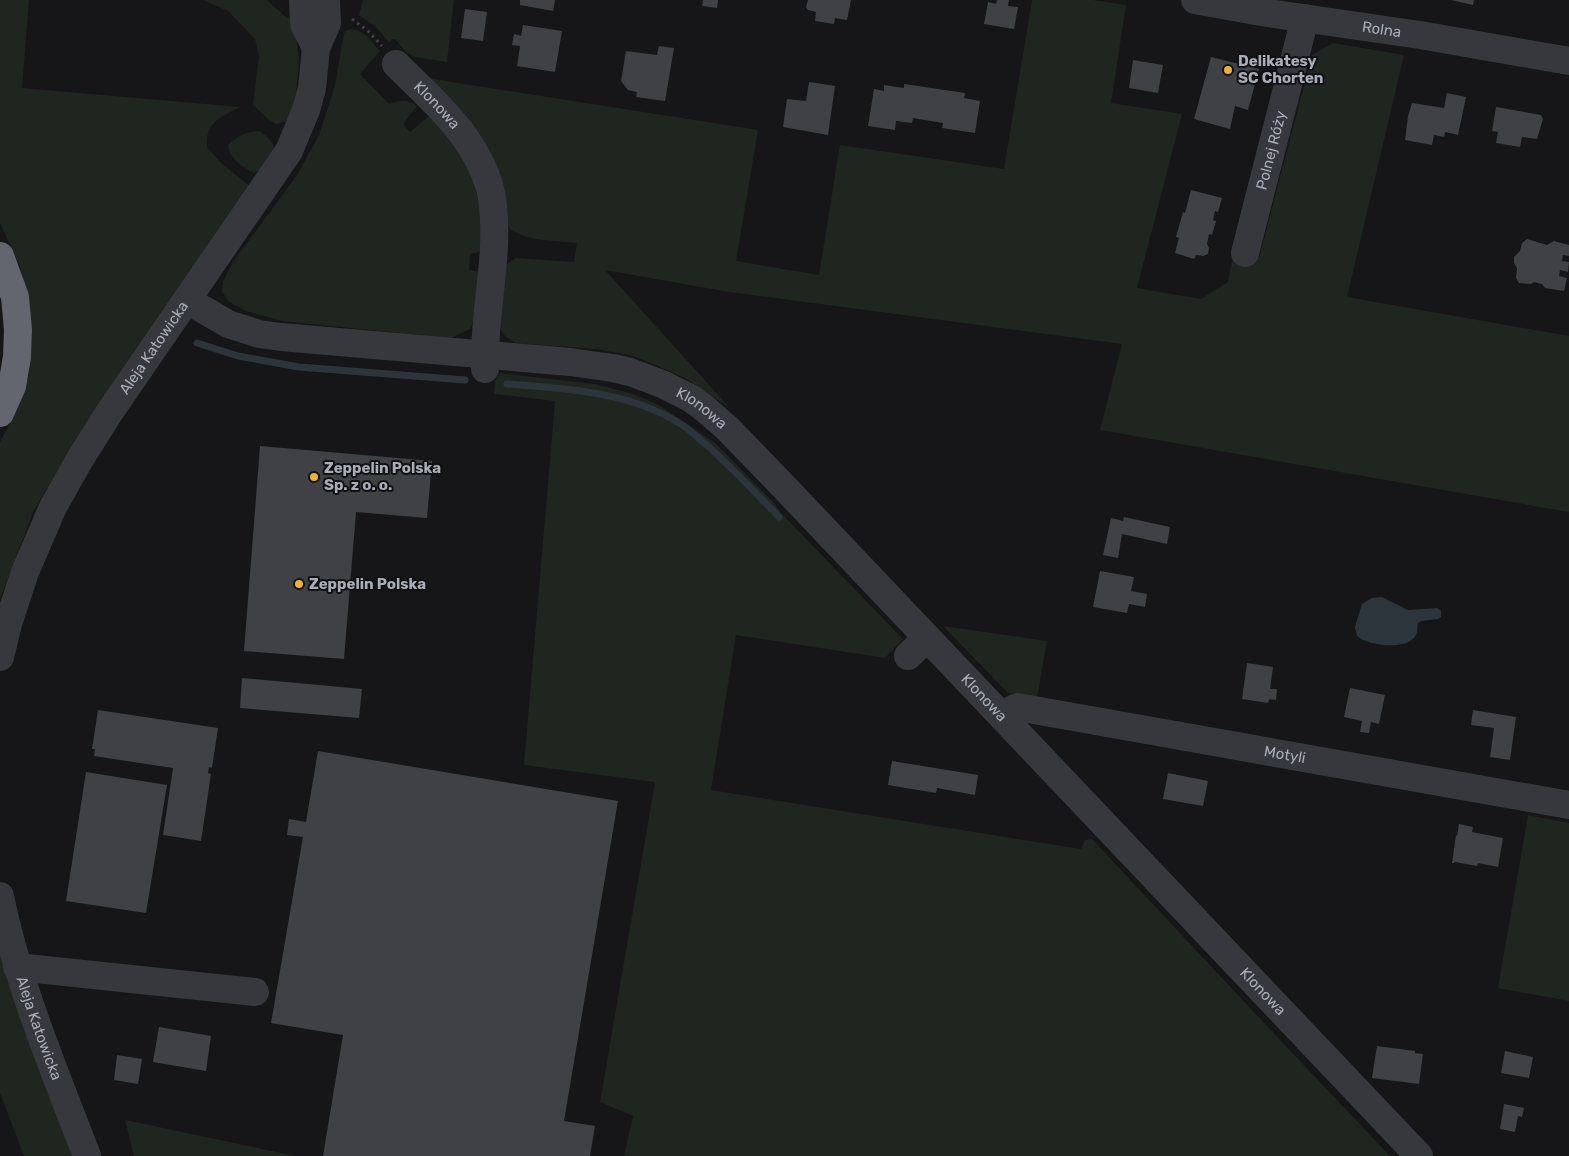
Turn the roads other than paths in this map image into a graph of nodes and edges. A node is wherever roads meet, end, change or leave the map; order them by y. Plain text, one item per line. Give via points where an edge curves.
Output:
1 (302, 0) edge
2 (326, 0) edge
3 (1195, 0) edge
4 (1295, 11) edge
5 (316, 48) junction
6 (1569, 62) edge
7 (396, 64) road end
8 (1245, 253) dead end
9 (0, 256) edge
10 (186, 300) junction
11 (484, 362) junction
12 (0, 413) edge
13 (927, 638) junction
14 (908, 656) dead end
15 (0, 657) edge
16 (1002, 715) junction
17 (1569, 805) edge
18 (0, 896) edge
19 (17, 967) junction
20 (255, 992) dead end
21 (86, 1156) edge
22 (1419, 1156) edge

1 - 5 street via 304,24
2 - 5 street, Aleja Katowicka via 328,23
3 - 4 street, Rolna via 1261,12
4 - 6 street, Rolna
4 - 8 street, Polnej Róży
5 - 10 street, Aleja Katowicka via 312,88 288,151
7 - 11 street, Klonowa via 466,139 488,182 493,205 494,238
9 - 12 highway via 14,297 18,330 12,386
10 - 11 street, Klonowa via 228,324 267,335
10 - 15 street, Aleja Katowicka via 80,458 53,507 25,572
11 - 13 street, Klonowa via 614,368 645,377 692,399 726,428
13 - 14 street
13 - 16 street, Klonowa
16 - 17 street, Motyli via 1017,706
16 - 22 street, Klonowa
18 - 19 street, Aleja Katowicka
19 - 20 street
19 - 21 street, Aleja Katowicka

